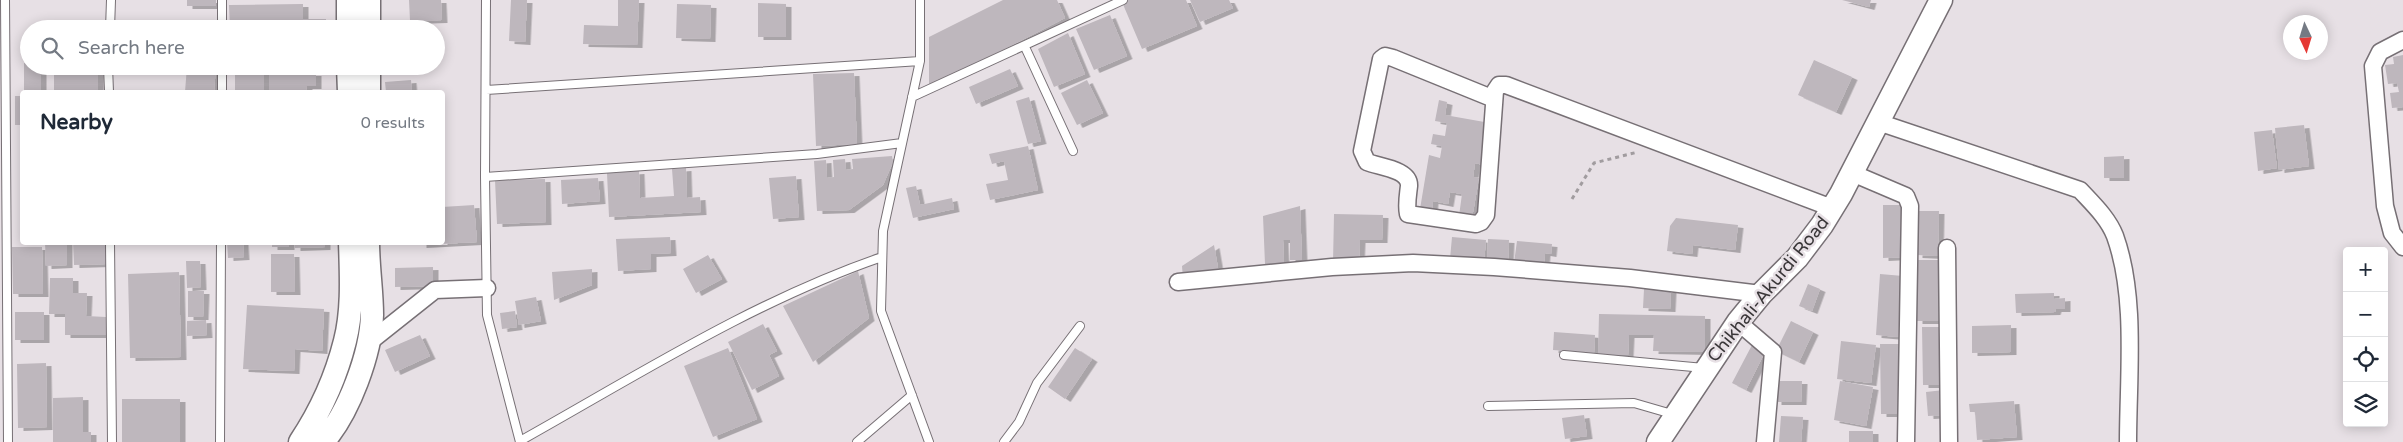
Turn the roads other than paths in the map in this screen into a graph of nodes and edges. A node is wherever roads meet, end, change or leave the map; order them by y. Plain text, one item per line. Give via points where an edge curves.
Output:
1 (5, 0) edge
2 (111, 0) edge
3 (222, 0) edge
4 (348, 0) edge
5 (369, 0) edge
6 (486, 0) edge
7 (920, 0) edge
8 (1123, 0) edge
9 (1941, 0) edge
10 (110, 20) edge
11 (222, 20) edge
12 (348, 20) edge
13 (369, 20) edge
14 (2403, 40) edge
15 (1025, 47) junction
16 (920, 61) junction
17 (108, 75) edge
18 (222, 75) edge
19 (348, 75) edge
20 (369, 75) edge
21 (109, 90) edge
22 (222, 90) edge
23 (349, 90) edge
24 (369, 90) edge
25 (486, 90) junction
26 (912, 97) junction
27 (1494, 100) junction
28 (1878, 122) junction
29 (902, 143) junction
30 (1073, 151) dead end
31 (1852, 172) junction
32 (485, 177) junction
33 (1832, 208) junction
34 (110, 245) edge
35 (221, 245) edge
36 (350, 245) edge
37 (368, 245) edge
38 (1948, 248) dead end
39 (2403, 248) edge
40 (882, 256) junction
41 (1178, 282) dead end
42 (487, 288) junction
43 (1761, 294) junction
44 (1738, 322) junction
45 (1080, 326) dead end
46 (367, 344) junction
47 (1564, 355) dead end
48 (1705, 368) junction
49 (912, 395) junction
50 (1488, 406) dead end
51 (1675, 415) junction
52 (520, 441) edge
53 (8, 442) edge
54 (112, 442) edge
55 (220, 442) edge
56 (300, 442) edge
57 (323, 442) edge
58 (857, 442) edge
59 (929, 442) edge
60 (1004, 442) edge
61 (1658, 442) edge
62 (1765, 442) edge
63 (1906, 442) edge
64 (1949, 442) edge
65 (2128, 442) edge

1 - 53 lane
2 - 10 lane
3 - 11 lane
4 - 12 main road
5 - 13 main road
6 - 25 lane
7 - 16 lane
8 - 15 lane
9 - 28 main road, Chikhali-Akurdi Road
14 - 39 street via 2380,52 2373,66 2385,206 2392,233
15 - 26 lane
15 - 30 lane
16 - 25 lane
16 - 26 lane
17 - 21 lane
18 - 22 lane
19 - 23 main road
20 - 24 main road
25 - 32 lane
26 - 29 lane
27 - 27 street via 1486,216 1482,222 1476,224 1408,214 1407,177 1367,162 1362,151 1381,59 1385,56 1393,58
27 - 33 street via 1499,85 1506,85
28 - 31 main road, Chikhali-Akurdi Road
28 - 65 street via 2080,190 2100,211 2114,235 2125,276
29 - 32 lane via 817,154
29 - 40 lane via 883,231
31 - 33 main road, Chikhali-Akurdi Road
31 - 63 street via 1906,196 1910,206
32 - 42 lane
33 - 43 main road, Chikhali-Akurdi Road via 1797,258
34 - 54 lane
35 - 55 lane
36 - 56 main road via 351,286 345,341 315,418
37 - 46 main road via 372,316
38 - 64 street
40 - 49 lane via 881,311
40 - 52 lane via 835,273 762,307
41 - 43 street via 1412,263 1630,278
42 - 46 street via 436,290
42 - 52 lane via 491,334
43 - 44 main road, Chikhali-Akurdi Road
44 - 48 main road, Chikhali-Akurdi Road
44 - 62 street via 1773,352
45 - 60 lane via 1037,383 1019,422
46 - 57 main road via 350,398
47 - 48 lane
48 - 51 main road, Chikhali-Akurdi Road
49 - 58 lane
49 - 59 lane
50 - 51 lane via 1634,403
51 - 61 main road, Chikhali-Akurdi Road

